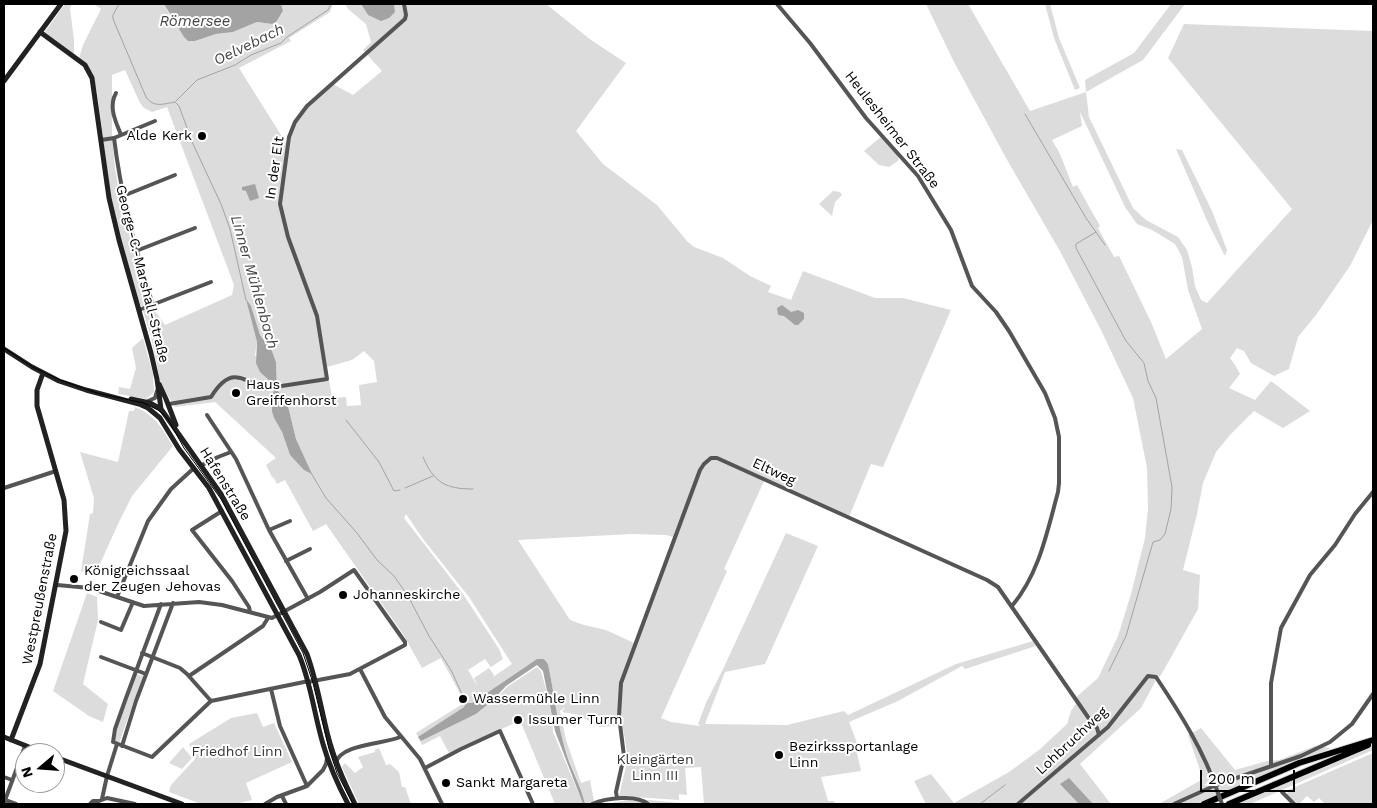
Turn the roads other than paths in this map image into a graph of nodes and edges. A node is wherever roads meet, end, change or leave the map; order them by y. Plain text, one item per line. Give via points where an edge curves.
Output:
1 (60, 4) edge
2 (404, 4) edge
3 (778, 4) edge
4 (40, 32) junction
5 (4, 81) edge
6 (116, 94) dead end
7 (155, 121) dead end
8 (121, 135) junction
9 (114, 138) junction
10 (101, 143) junction
11 (175, 175) dead end
12 (123, 196) junction
13 (195, 228) dead end
14 (136, 251) junction
15 (211, 282) dead end
16 (153, 305) junction
17 (139, 310) junction
18 (4, 349) edge
19 (44, 373) junction
20 (160, 396) junction
21 (120, 398) junction
22 (142, 401) junction
23 (169, 404) junction
24 (161, 409) junction
25 (207, 415) dead end
26 (166, 426) junction
27 (181, 437) junction
28 (231, 452) junction
29 (202, 465) junction
30 (194, 468) junction
31 (56, 472) junction
32 (4, 488) edge
33 (1373, 492) edge
34 (222, 511) junction
35 (290, 521) dead end
36 (269, 530) junction
37 (310, 549) dead end
38 (286, 561) junction
39 (57, 584) junction
40 (117, 597) junction
41 (308, 599) junction
42 (132, 602) junction
43 (173, 603) junction
44 (161, 604) junction
45 (1012, 606) junction
46 (250, 612) junction
47 (284, 612) junction
48 (278, 615) junction
49 (268, 618) junction
50 (101, 622) dead end
51 (142, 653) junction
52 (101, 657) dead end
53 (152, 657) junction
54 (360, 669) junction
55 (136, 670) junction
56 (146, 674) junction
57 (189, 676) junction
58 (316, 680) junction
59 (308, 682) junction
60 (270, 689) junction
61 (1373, 694) edge
62 (211, 700) junction
63 (1108, 727) junction
64 (1098, 728) junction
65 (1099, 735) junction
66 (400, 736) junction
67 (4, 737) edge
68 (11, 740) junction
69 (1373, 741) edge
70 (18, 743) edge
71 (117, 744) junction
72 (122, 746) junction
73 (332, 750) junction
74 (344, 752) junction
75 (327, 758) junction
76 (65, 761) edge
77 (336, 763) junction
78 (1271, 766) junction
79 (425, 768) junction
80 (323, 770) junction
81 (15, 772) edge
82 (333, 774) junction
83 (107, 776) junction
84 (4, 777) edge
85 (12, 780) junction
86 (1216, 785) junction
87 (307, 786) junction
88 (1282, 792) dead end
89 (282, 796) junction
90 (107, 798) junction
91 (617, 798) junction
92 (102, 799) junction
93 (4, 801) edge
94 (173, 803) edge
95 (16, 804) edge
96 (90, 804) edge
97 (106, 804) edge
98 (135, 804) edge
99 (182, 804) edge
100 (266, 804) edge
101 (286, 804) edge
102 (348, 804) edge
103 (355, 804) edge
104 (442, 804) edge
105 (533, 804) edge
106 (592, 804) edge
107 (648, 804) edge
108 (1018, 804) edge
109 (1174, 804) edge
110 (1204, 804) edge
111 (1222, 804) edge
112 (1229, 804) edge
113 (1294, 804) edge

1 - 4 main road
2 - 23 street, In der Elt via 405,19 307,106 295,122 287,145 280,193 282,216 317,316 327,378 262,389 247,378 233,377 218,386 211,397
3 - 45 street, Heulesheimer Straße via 866,118 918,176 951,230 972,286 1004,322 1050,406 1059,437 1058,492 1042,551 1026,586
4 - 5 main road
4 - 10 main road, George-C.-Marshall-Straße via 88,69 94,88
6 - 8 street via 113,115
7 - 8 street
8 - 9 street
9 - 10 street
9 - 12 street
10 - 17 main road, George-C.-Marshall-Straße via 113,216
11 - 12 street
12 - 14 street
13 - 14 street
14 - 16 street
15 - 16 street
16 - 17 street
17 - 20 main road, George-C.-Marshall-Straße
18 - 19 main road, Hafenstraße
19 - 21 main road, Hafenstraße via 86,390
19 - 31 main road, Westpreußenstraße via 37,390 37,406
20 - 22 street
20 - 23 main road
20 - 24 main road, George-C.-Marshall-Straße
21 - 22 main road, Hafenstraße
21 - 26 main road, Hafenstraße via 155,413
22 - 24 main road, Hafenstraße
23 - 27 main road
24 - 26 main road, George-C.-Marshall-Straße
24 - 27 main road, Hafenstraße
25 - 28 street
26 - 30 main road, Hafenstraße
27 - 29 main road, Hafenstraße
28 - 29 street
28 - 36 street
29 - 47 main road, Hafenstraße
30 - 34 main road, Hafenstraße
30 - 40 street via 171,489 148,521
31 - 32 street
31 - 39 main road, Westpreußenstraße via 64,500 66,531
33 - 78 street via 1310,575 1281,628 1271,683
34 - 46 street via 192,530 232,582
34 - 48 main road, Hafenstraße
35 - 36 street
36 - 38 street
37 - 38 street
38 - 41 street
39 - 40 street via 90,588
39 - 68 main road, Westpreußenstraße via 40,664
40 - 42 street
41 - 47 street
41 - 54 street via 354,570 405,645
42 - 44 street via 144,606
42 - 50 street via 121,630
43 - 44 street
43 - 46 street via 199,602
43 - 53 street
44 - 51 street
45 - 64 street, Eltweg
45 - 91 street, Eltweg via 998,587 987,580 711,458 700,470 623,678 619,716 624,756
46 - 49 street
47 - 48 street
47 - 58 main road, Hafenstraße via 307,654
48 - 49 street
48 - 59 main road, Hafenstraße via 299,655
49 - 57 street via 263,626
51 - 53 street
51 - 55 street
52 - 55 street
53 - 56 street
53 - 57 street via 180,668
54 - 58 street
54 - 66 street via 385,716
55 - 56 street
55 - 71 street via 112,740
56 - 72 street
57 - 62 street
58 - 59 street
58 - 73 main road, Hafenstraße
59 - 60 street
59 - 75 main road, Hafenstraße
60 - 62 street
60 - 87 street via 280,726
61 - 78 street via 1352,724 1330,742
62 - 72 street via 152,757
63 - 64 street
63 - 65 street, Lohbruchweg
63 - 86 street, Lohbruchweg via 1148,676 1156,677 1191,733
64 - 65 street
65 - 108 street, Lohbruchweg
66 - 74 street
66 - 79 street
67 - 68 main road
68 - 70 main road
69 - 110 highway via 1299,764
69 - 112 highway
71 - 72 street
71 - 83 street
73 - 74 street
73 - 77 main road, Hafenstraße
74 - 77 street
75 - 80 street
75 - 82 main road, Hafenstraße
76 - 83 main road
77 - 103 main road, Hafenstraße
78 - 86 street
79 - 104 street
79 - 105 street via 500,732
80 - 82 street
80 - 87 street
81 - 85 street
82 - 102 main road, Hafenstraße
83 - 92 street
83 - 94 main road
84 - 85 street
85 - 93 street
86 - 109 street
86 - 111 street, bridge
87 - 89 street
88 - 113 street
89 - 100 street
89 - 101 street
90 - 92 street
90 - 97 street
90 - 98 street
91 - 106 street
91 - 107 street via 643,799
92 - 96 street
93 - 95 street
94 - 99 main road

